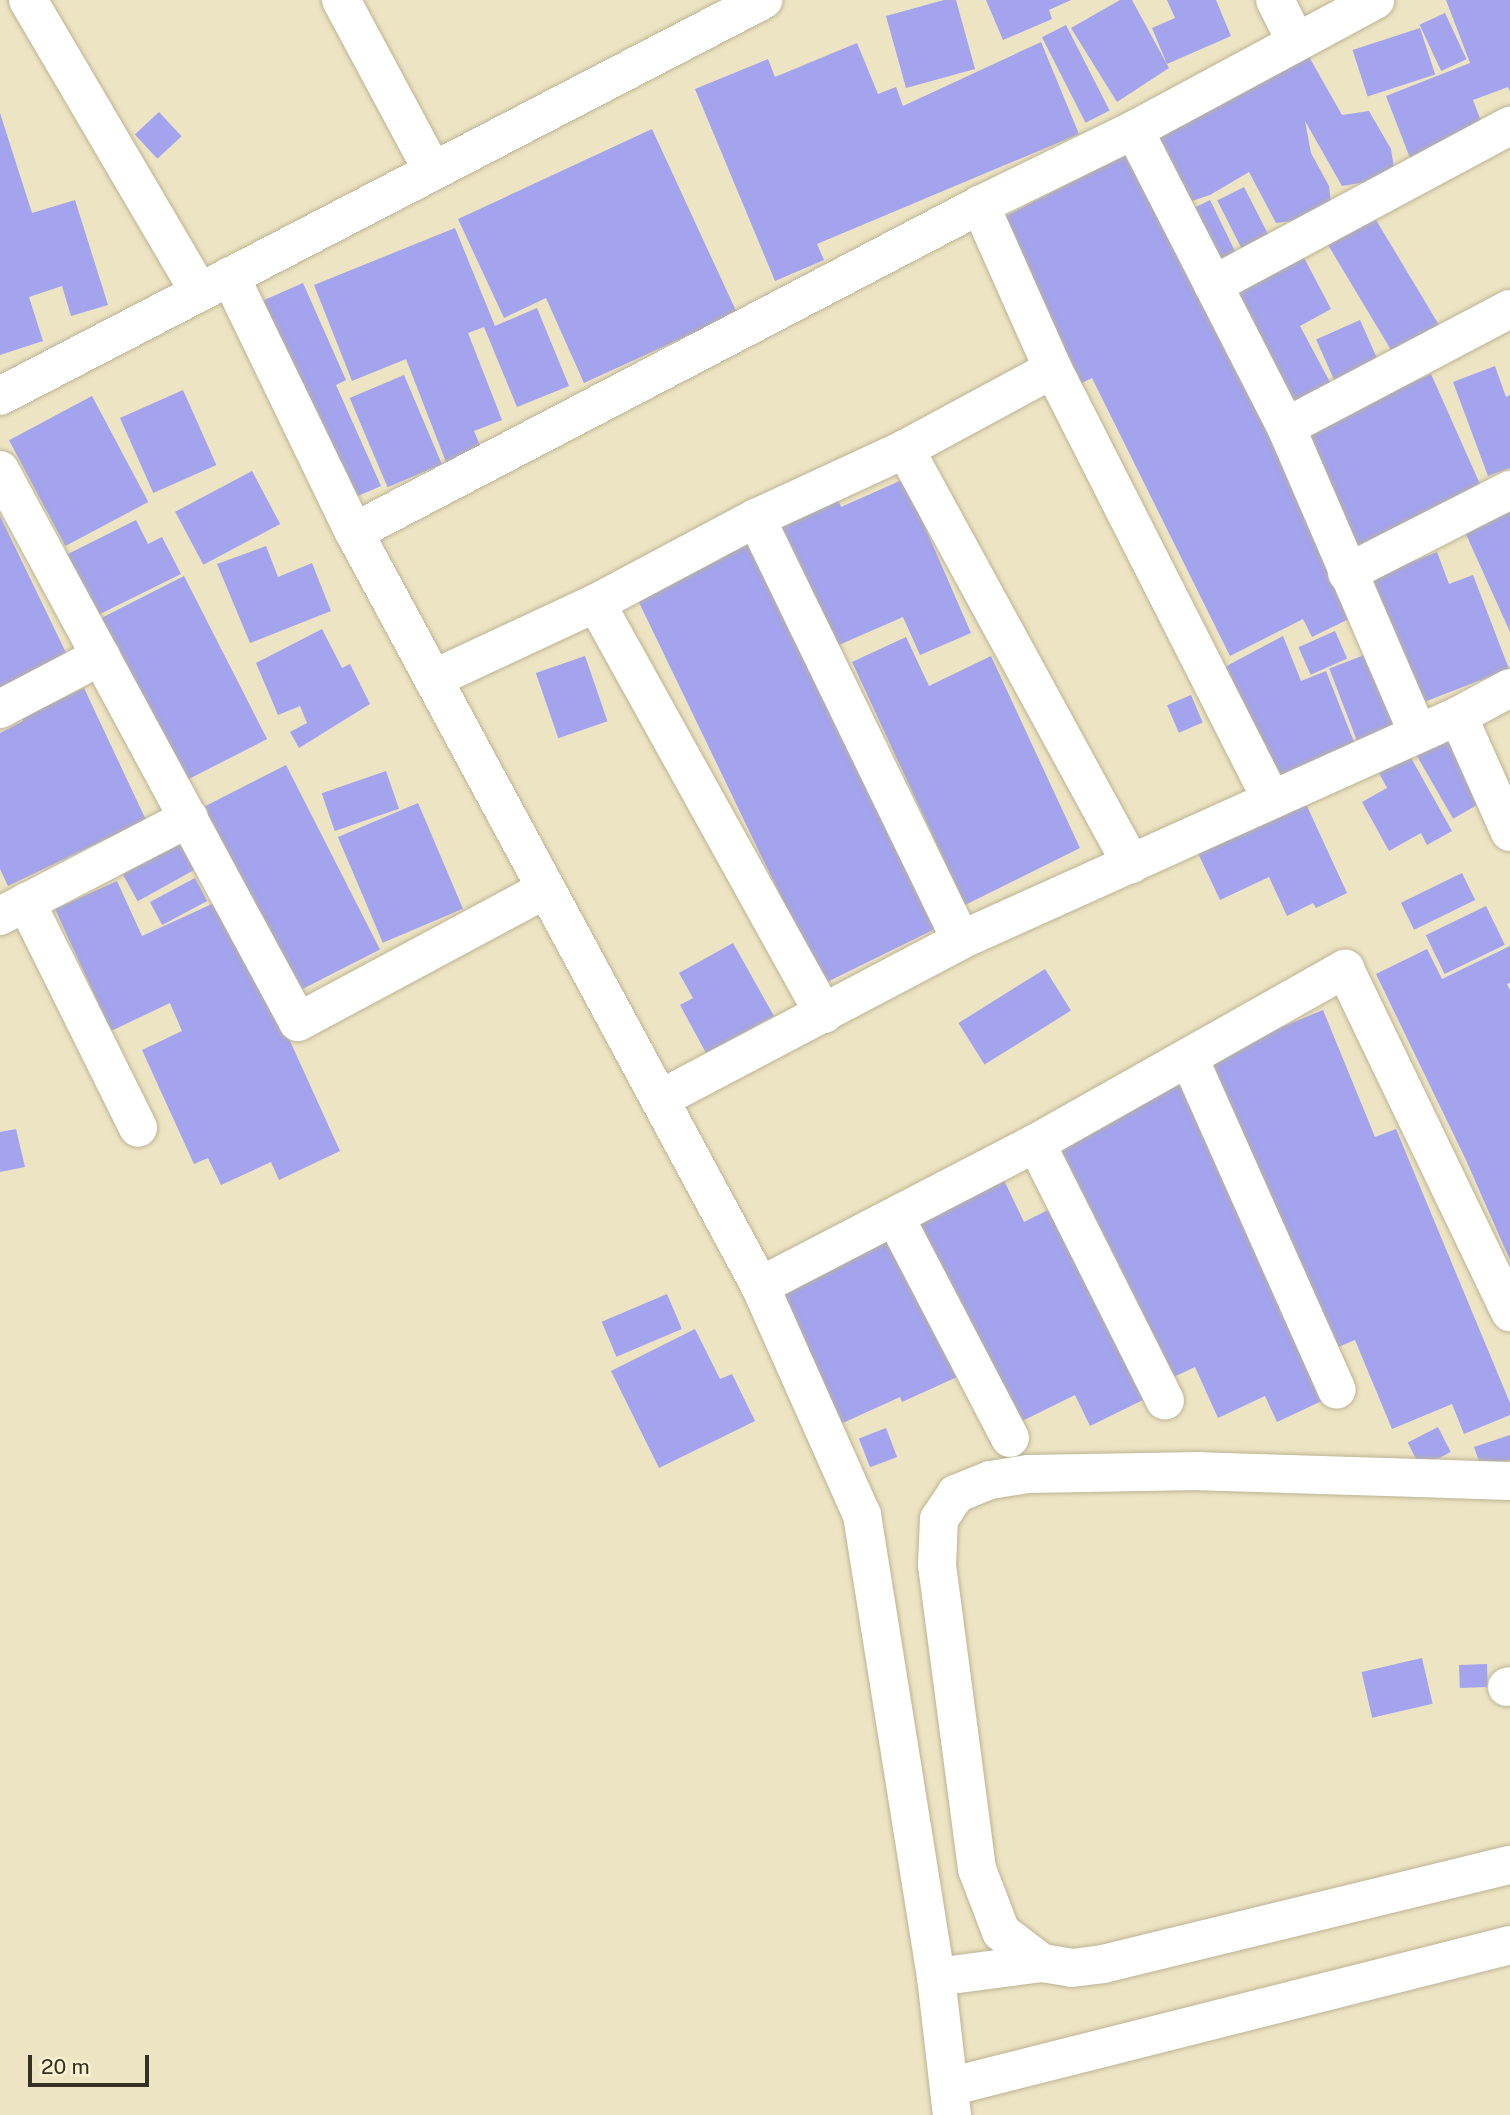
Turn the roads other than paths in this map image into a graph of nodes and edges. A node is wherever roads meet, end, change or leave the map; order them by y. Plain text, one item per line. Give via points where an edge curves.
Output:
1 (28, 0) edge
2 (341, 0) edge
3 (763, 0) edge
4 (1275, 0) edge
5 (1375, 0) edge
6 (1296, 41) junction
7 (1510, 126) edge
8 (1134, 130) junction
9 (432, 170) junction
10 (980, 205) junction
11 (214, 284) junction
12 (1213, 285) junction
13 (1510, 309) edge
14 (1053, 369) junction
15 (0, 396) edge
16 (1286, 427) junction
17 (905, 449) junction
18 (0, 470) edge
19 (1510, 490) edge
20 (756, 518) junction
21 (354, 532) junction
22 (1347, 573) junction
23 (596, 603) junction
24 (101, 656) junction
25 (433, 679) junction
26 (1510, 688) edge
27 (0, 709) edge
28 (1458, 716) junction
29 (1418, 734) junction
30 (1271, 799) junction
31 (189, 818) junction
32 (1510, 832) edge
33 (1131, 864) junction
34 (546, 888) junction
35 (13, 909) edge
36 (961, 940) junction
37 (824, 1014) junction
38 (1188, 1058) junction
39 (660, 1099) junction
40 (138, 1128) dead end
41 (1036, 1143) junction
42 (895, 1216) junction
43 (760, 1286) junction
44 (1510, 1312) edge
45 (1337, 1390) dead end
46 (1166, 1401) dead end
47 (1010, 1438) dead end
48 (1510, 1481) edge
49 (1510, 1865) edge
50 (1510, 1945) edge
51 (1042, 1963) junction
52 (936, 1977) junction
53 (951, 2101) edge

1 - 11 street
2 - 9 street
3 - 9 street
4 - 6 street
5 - 6 street
6 - 8 street
7 - 12 street
8 - 10 street
8 - 12 street
9 - 11 street
10 - 14 street
10 - 21 street
11 - 15 street
11 - 21 street
12 - 16 street
13 - 16 street
14 - 17 street
14 - 30 street
16 - 22 street
17 - 20 street
17 - 33 street
18 - 24 street
19 - 22 street
20 - 23 street
20 - 36 street
21 - 25 street
22 - 29 street
23 - 25 street
23 - 37 street
24 - 27 street
24 - 31 street
25 - 34 street
26 - 28 street
28 - 29 street
28 - 32 street
29 - 30 street
30 - 33 street
31 - 34 street via 298,1022
31 - 35 street
33 - 36 street
34 - 39 street
35 - 40 street
36 - 37 street
37 - 39 street
38 - 41 street
38 - 44 street via 1345,969
38 - 45 street
39 - 43 street
41 - 42 street
41 - 46 street
42 - 43 street
42 - 47 street
43 - 52 street via 862,1515
48 - 51 street via 1200,1471 1028,1474 990,1480 956,1494 939,1519 937,1565 977,1870 1001,1932
49 - 51 street via 1103,1964 1072,1968
50 - 53 street
51 - 52 street
52 - 53 street

